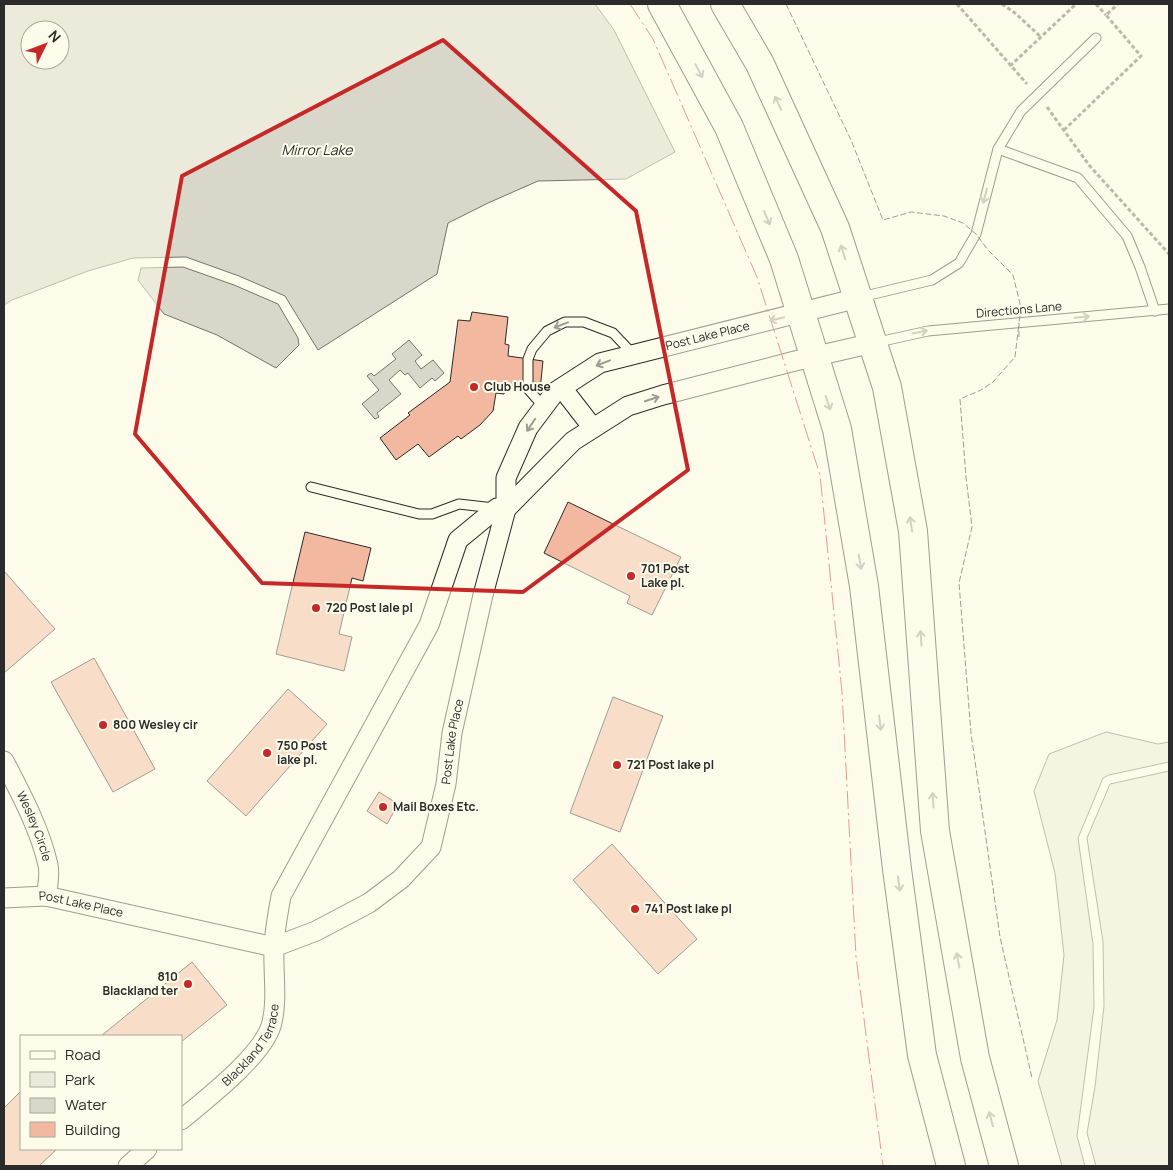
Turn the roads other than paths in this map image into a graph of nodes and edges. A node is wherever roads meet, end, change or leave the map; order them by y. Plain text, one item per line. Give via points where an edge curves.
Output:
1 (662, 4) edge
2 (725, 4) edge
3 (1096, 38) dead end
4 (998, 149) junction
5 (858, 298) junction
6 (1169, 309) edge
7 (1155, 311) junction
8 (801, 313) junction
9 (873, 343) junction
10 (633, 354) junction
11 (814, 356) junction
12 (562, 388) junction
13 (544, 407) junction
14 (593, 428) junction
15 (311, 487) dead end
16 (502, 509) junction
17 (4, 762) edge
18 (46, 896) junction
19 (4, 898) edge
20 (274, 947) junction
21 (182, 1119) edge
22 (146, 1150) edge
23 (128, 1166) edge
24 (951, 1166) edge
25 (1004, 1166) edge

1 -> 8 main road via 729,127 784,259
5 -> 2 main road via 831,219 760,64
3 - 4 lane via 1021,112
4 -> 5 lane via 976,234 958,264 932,280
4 - 7 lane via 1078,178 1127,236
5 - 8 street, Post Lake Place
5 - 9 main road
6 - 7 lane, Directions Lane
9 -> 7 lane, Directions Lane via 928,331
8 -> 10 street, Post Lake Place
8 - 11 main road
9 - 11 street
25 -> 9 main road via 975,1058 935,831 913,531 887,387
10 -> 12 street, Post Lake Place via 600,363
10 -> 13 lane via 614,333 584,322 566,322 547,331 528,359 528,389
14 -> 11 street via 628,406
11 -> 24 main road via 837,429 864,586 922,1055
12 - 13 street, Post Lake Place
12 - 14 street
13 -> 16 street, Post Lake Place via 528,428 506,478
14 - 16 street via 573,442
15 - 16 lane via 419,514 432,514 459,504
16 - 20 street via 458,540 429,625 281,896
16 - 20 street, Post Lake Place via 452,733 446,784 430,847 402,879 369,903 316,931
17 - 18 street, Wesley Circle via 39,836 48,867
18 - 19 street, Post Lake Place
18 - 20 street, Post Lake Place
20 - 21 street, Blackland Terrace via 274,1009 270,1027 258,1049 220,1088
22 - 23 street

